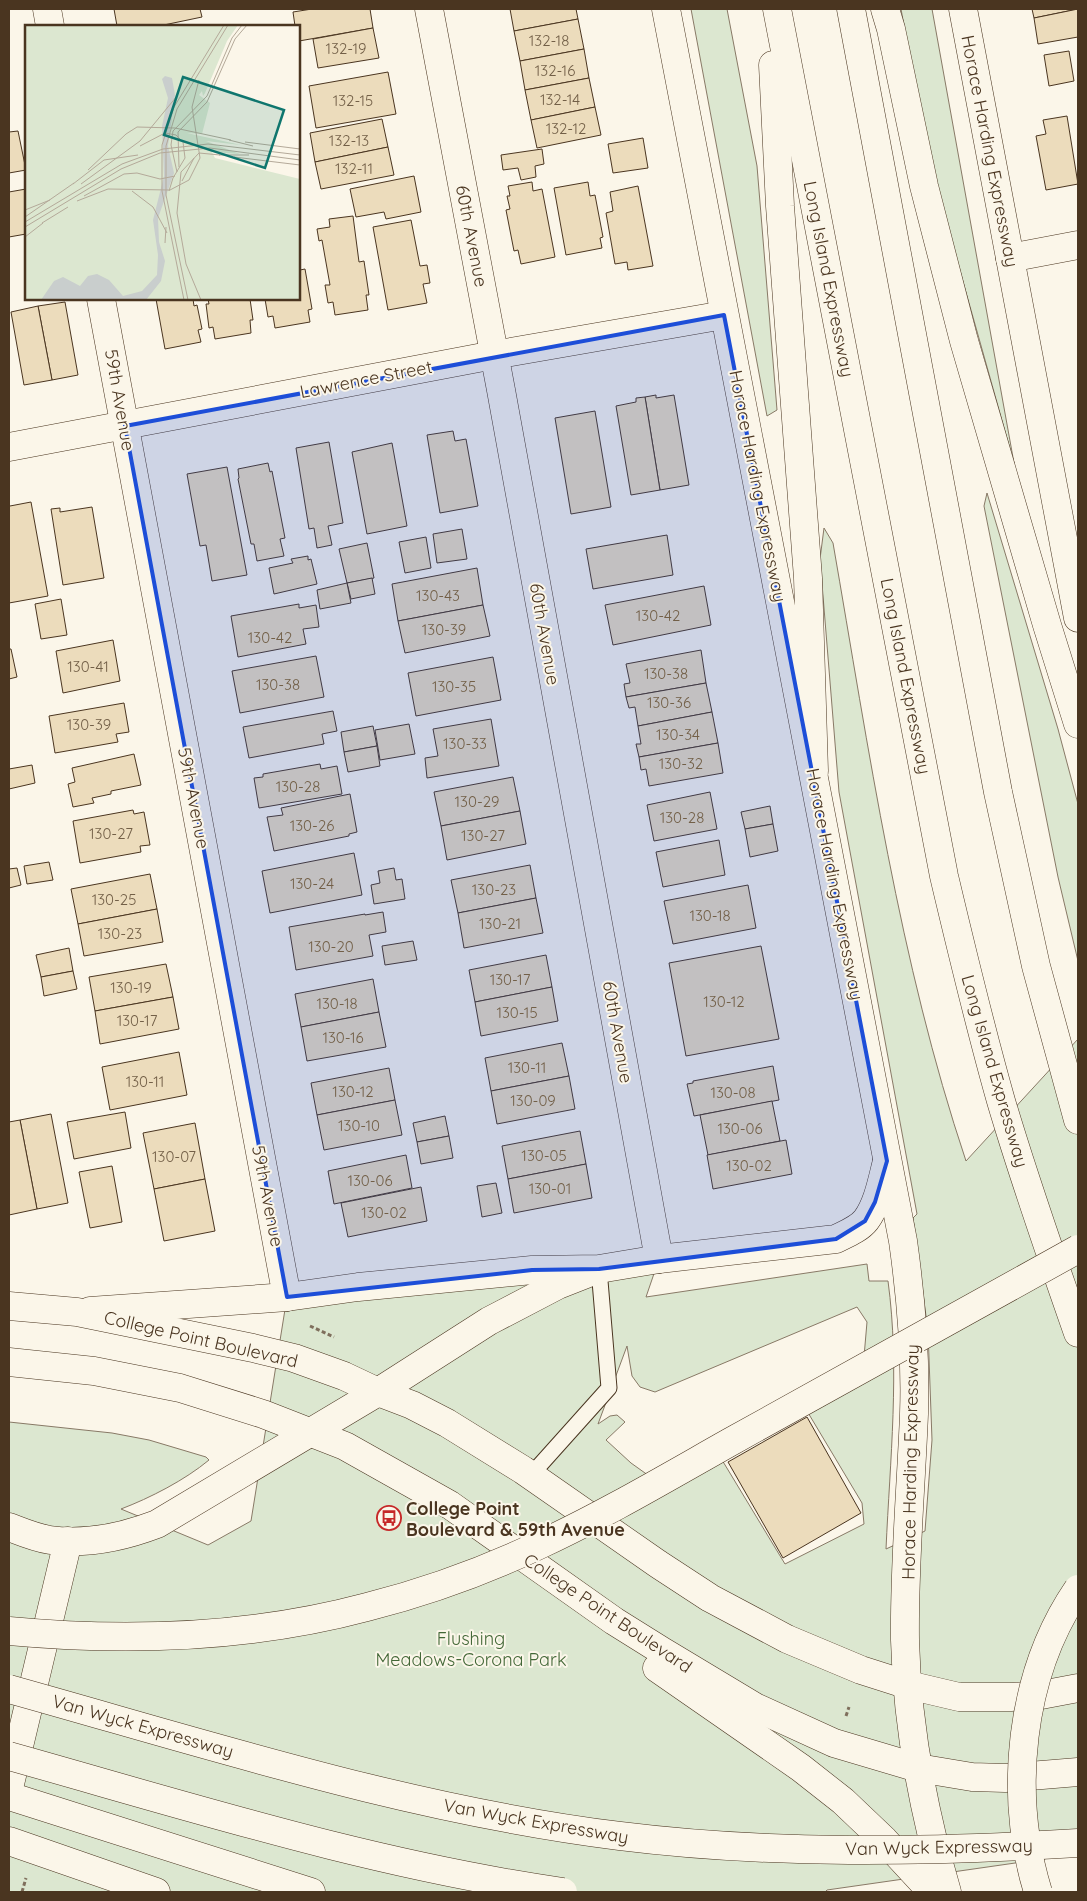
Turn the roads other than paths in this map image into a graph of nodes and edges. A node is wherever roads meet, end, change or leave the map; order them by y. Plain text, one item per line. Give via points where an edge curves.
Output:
1 (47, 9) edge
2 (429, 9) edge
3 (666, 9) edge
4 (771, 9) edge
5 (777, 9) edge
6 (851, 9) edge
7 (885, 9) edge
8 (963, 9) edge
9 (50, 25) edge
10 (1078, 245) edge
11 (1010, 258) junction
12 (101, 300) edge
13 (724, 314) junction
14 (494, 355) junction
15 (125, 426) junction
16 (9, 447) edge
17 (1078, 618) edge
18 (1078, 724) edge
19 (814, 771) junction
20 (1078, 1120) edge
21 (887, 1161) junction
22 (1078, 1249) edge
23 (659, 1260) junction
24 (599, 1269) junction
25 (287, 1297) junction
26 (9, 1306) edge
27 (77, 1312) junction
28 (1078, 1333) edge
29 (9, 1362) edge
30 (378, 1392) junction
31 (309, 1432) junction
32 (531, 1475) junction
33 (9, 1527) edge
34 (68, 1541) junction
35 (1078, 1589) edge
36 (614, 1620) junction
37 (9, 1631) edge
38 (908, 1685) junction
39 (1078, 1688) edge
40 (9, 1689) edge
41 (9, 1756) edge
42 (918, 1768) junction
43 (1078, 1772) edge
44 (9, 1788) edge
45 (9, 1796) edge
46 (9, 1841) edge
47 (1078, 1843) edge
48 (934, 1881) edge
49 (156, 1892) edge
50 (310, 1892) edge
51 (562, 1892) edge
52 (1038, 1892) edge

1 - 9 main road
2 - 14 main road, 60th Avenue
3 - 13 main road, Horace Harding Expressway
4 - 19 main road via 780,206 808,578
5 - 28 main road, Long Island Expressway via 944,876 1002,1102
6 - 20 main road via 1002,811 1036,966
7 - 18 main road via 924,186 964,341
8 - 11 main road, Horace Harding Expressway
10 - 11 main road
11 - 17 main road, Horace Harding Expressway
12 - 15 main road, 59th Avenue
13 - 14 main road, Lawrence Street
13 - 19 main road, Horace Harding Expressway
14 - 15 main road, Lawrence Street
14 - 23 main road, 60th Avenue
15 - 16 main road, Lawrence Street
15 - 25 main road, 59th Avenue
19 - 21 main road, Horace Harding Expressway
21 - 23 main road, College Point Boulevard via 875,1202 865,1221 836,1239
21 - 38 main road, Horace Harding Expressway via 911,1297 914,1361 906,1614
22 - 37 main road, bridge via 618,1505 538,1546 457,1580 340,1614 231,1631 134,1637
23 - 24 main road, College Point Boulevard
24 - 25 main road, College Point Boulevard via 532,1270
24 - 30 main road via 558,1285 489,1321
24 - 32 lane via 609,1388
25 - 27 main road, College Point Boulevard
26 - 27 main road, College Point Boulevard
27 - 30 main road, College Point Boulevard via 212,1338 294,1358
29 - 31 main road, College Point Boulevard via 94,1371 180,1388
30 - 31 main road
30 - 32 main road, College Point Boulevard via 447,1422
31 - 34 main road via 157,1524 111,1539
31 - 36 main road, College Point Boulevard via 345,1446 450,1505
32 - 38 main road, College Point Boulevard via 658,1564 725,1606 824,1655
33 - 34 main road via 48,1540
34 - 44 main road
35 - 52 main road, bridge via 1052,1634 1039,1670 1024,1739 1022,1809 1026,1846
36 - 42 main road, College Point Boulevard via 755,1707 834,1743
36 - 48 main road via 644,1658 818,1780
38 - 39 main road, College Point Boulevard via 960,1697 1031,1696
38 - 42 main road, Horace Harding Expressway
40 - 47 main road, Van Wyck Expressway, bridge via 363,1787 460,1810 602,1834 793,1849 905,1850
41 - 51 main road, bridge via 339,1846 448,1872
42 - 43 main road, College Point Boulevard via 972,1778
42 - 48 main road, Horace Harding Expressway
45 - 50 main road
46 - 49 main road

